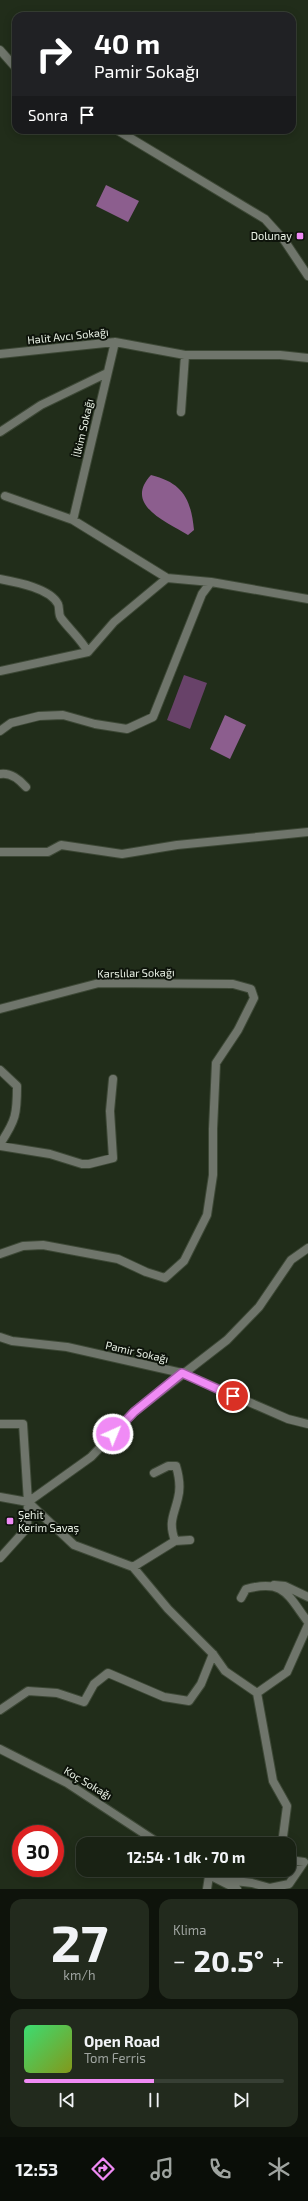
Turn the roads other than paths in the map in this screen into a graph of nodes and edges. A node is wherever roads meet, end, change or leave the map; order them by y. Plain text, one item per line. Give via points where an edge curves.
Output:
1 (0, 50) edge
2 (12, 64) edge
3 (124, 134) edge
4 (308, 276) edge
5 (115, 342) junction
6 (0, 354) edge
7 (186, 355) junction
8 (308, 358) edge
9 (107, 373) junction
10 (181, 412) dead end
11 (0, 432) edge
12 (4, 496) dead end
13 (73, 520) junction
14 (167, 578) junction
15 (0, 579) edge
16 (211, 582) junction
17 (308, 599) edge
18 (88, 652) junction
19 (0, 671) edge
20 (0, 731) edge
21 (0, 774) edge
22 (26, 787) dead end
23 (308, 832) edge
24 (0, 852) edge
25 (0, 1009) edge
26 (0, 1070) edge
27 (113, 1079) dead end
28 (0, 1145) edge
29 (308, 1248) edge
30 (0, 1254) edge
31 (0, 1337) edge
32 (182, 1373) junction
33 (0, 1424) edge
34 (308, 1424) edge
35 (154, 1473) dead end
36 (0, 1497) edge
37 (28, 1502) junction
38 (190, 1540) dead end
39 (175, 1541) junction
40 (0, 1558) edge
41 (134, 1567) junction
42 (273, 1585) junction
43 (308, 1597) edge
44 (242, 1598) dead end
45 (308, 1624) edge
46 (213, 1654) junction
47 (257, 1693) junction
48 (0, 1710) edge
49 (0, 1749) edge
50 (149, 1837) edge
51 (283, 1837) edge
52 (296, 1861) edge
53 (296, 1874) edge
54 (209, 1877) edge
55 (212, 1877) edge
56 (294, 1877) edge
57 (218, 1879) junction
58 (207, 1889) edge
59 (237, 1889) edge

1 - 2 street
3 - 4 street via 265,219 284,240
5 - 6 street, Halit Avcı Sokağı
5 - 7 street, Halit Avcı Sokağı
5 - 9 street, İlkim Sokağı
7 - 8 street, Halit Avcı Sokağı via 280,355
7 - 10 street
9 - 11 street via 41,405
9 - 13 street, İlkim Sokağı
12 - 13 street
13 - 14 street
14 - 16 street
14 - 18 street via 114,622
15 - 18 street via 21,583 49,594 58,604 60,617 81,640
16 - 17 street
16 - 20 street via 202,594 153,717 127,729 63,715 39,716 11,723
18 - 19 street
21 - 22 street via 5,773 14,777
23 - 24 street via 177,845 122,854 61,845 48,852
25 - 30 street, Karslılar Sokağı via 99,983 215,982 251,989 254,998 216,1063 213,1175 207,1215 184,1261 165,1278 118,1259 43,1245 23,1246
26 - 28 street via 17,1086 17,1112 14,1124
27 - 28 street via 110,1111 113,1158 82,1164 50,1154
29 - 32 street via 291,1260 259,1307 226,1340
31 - 32 street, Pamir Sokağı via 12,1341 67,1347
32 - 34 street, Pamir Sokağı via 288,1419
32 - 37 street via 134,1412 91,1457
33 - 37 street via 23,1424
35 - 39 street via 168,1466 176,1466 180,1478 179,1497 172,1515 171,1528
36 - 37 street
37 - 40 street via 27,1528
37 - 41 street via 74,1545
38 - 39 street
39 - 41 street
41 - 46 street via 168,1609
42 - 43 street via 285,1586
42 - 44 street via 262,1584 246,1589
42 - 45 street via 288,1595
45 - 47 street via 287,1672
46 - 47 street via 224,1671
46 - 48 street via 201,1684 189,1701 164,1697 108,1673 94,1684 84,1702 57,1693 28,1691
47 - 51 street via 273,1781 287,1806
49 - 50 street, Koç Sokağı via 67,1783
52 - 53 street via 304,1862
54 - 58 street
55 - 57 street
56 - 57 street via 289,1884 270,1888
57 - 59 street

